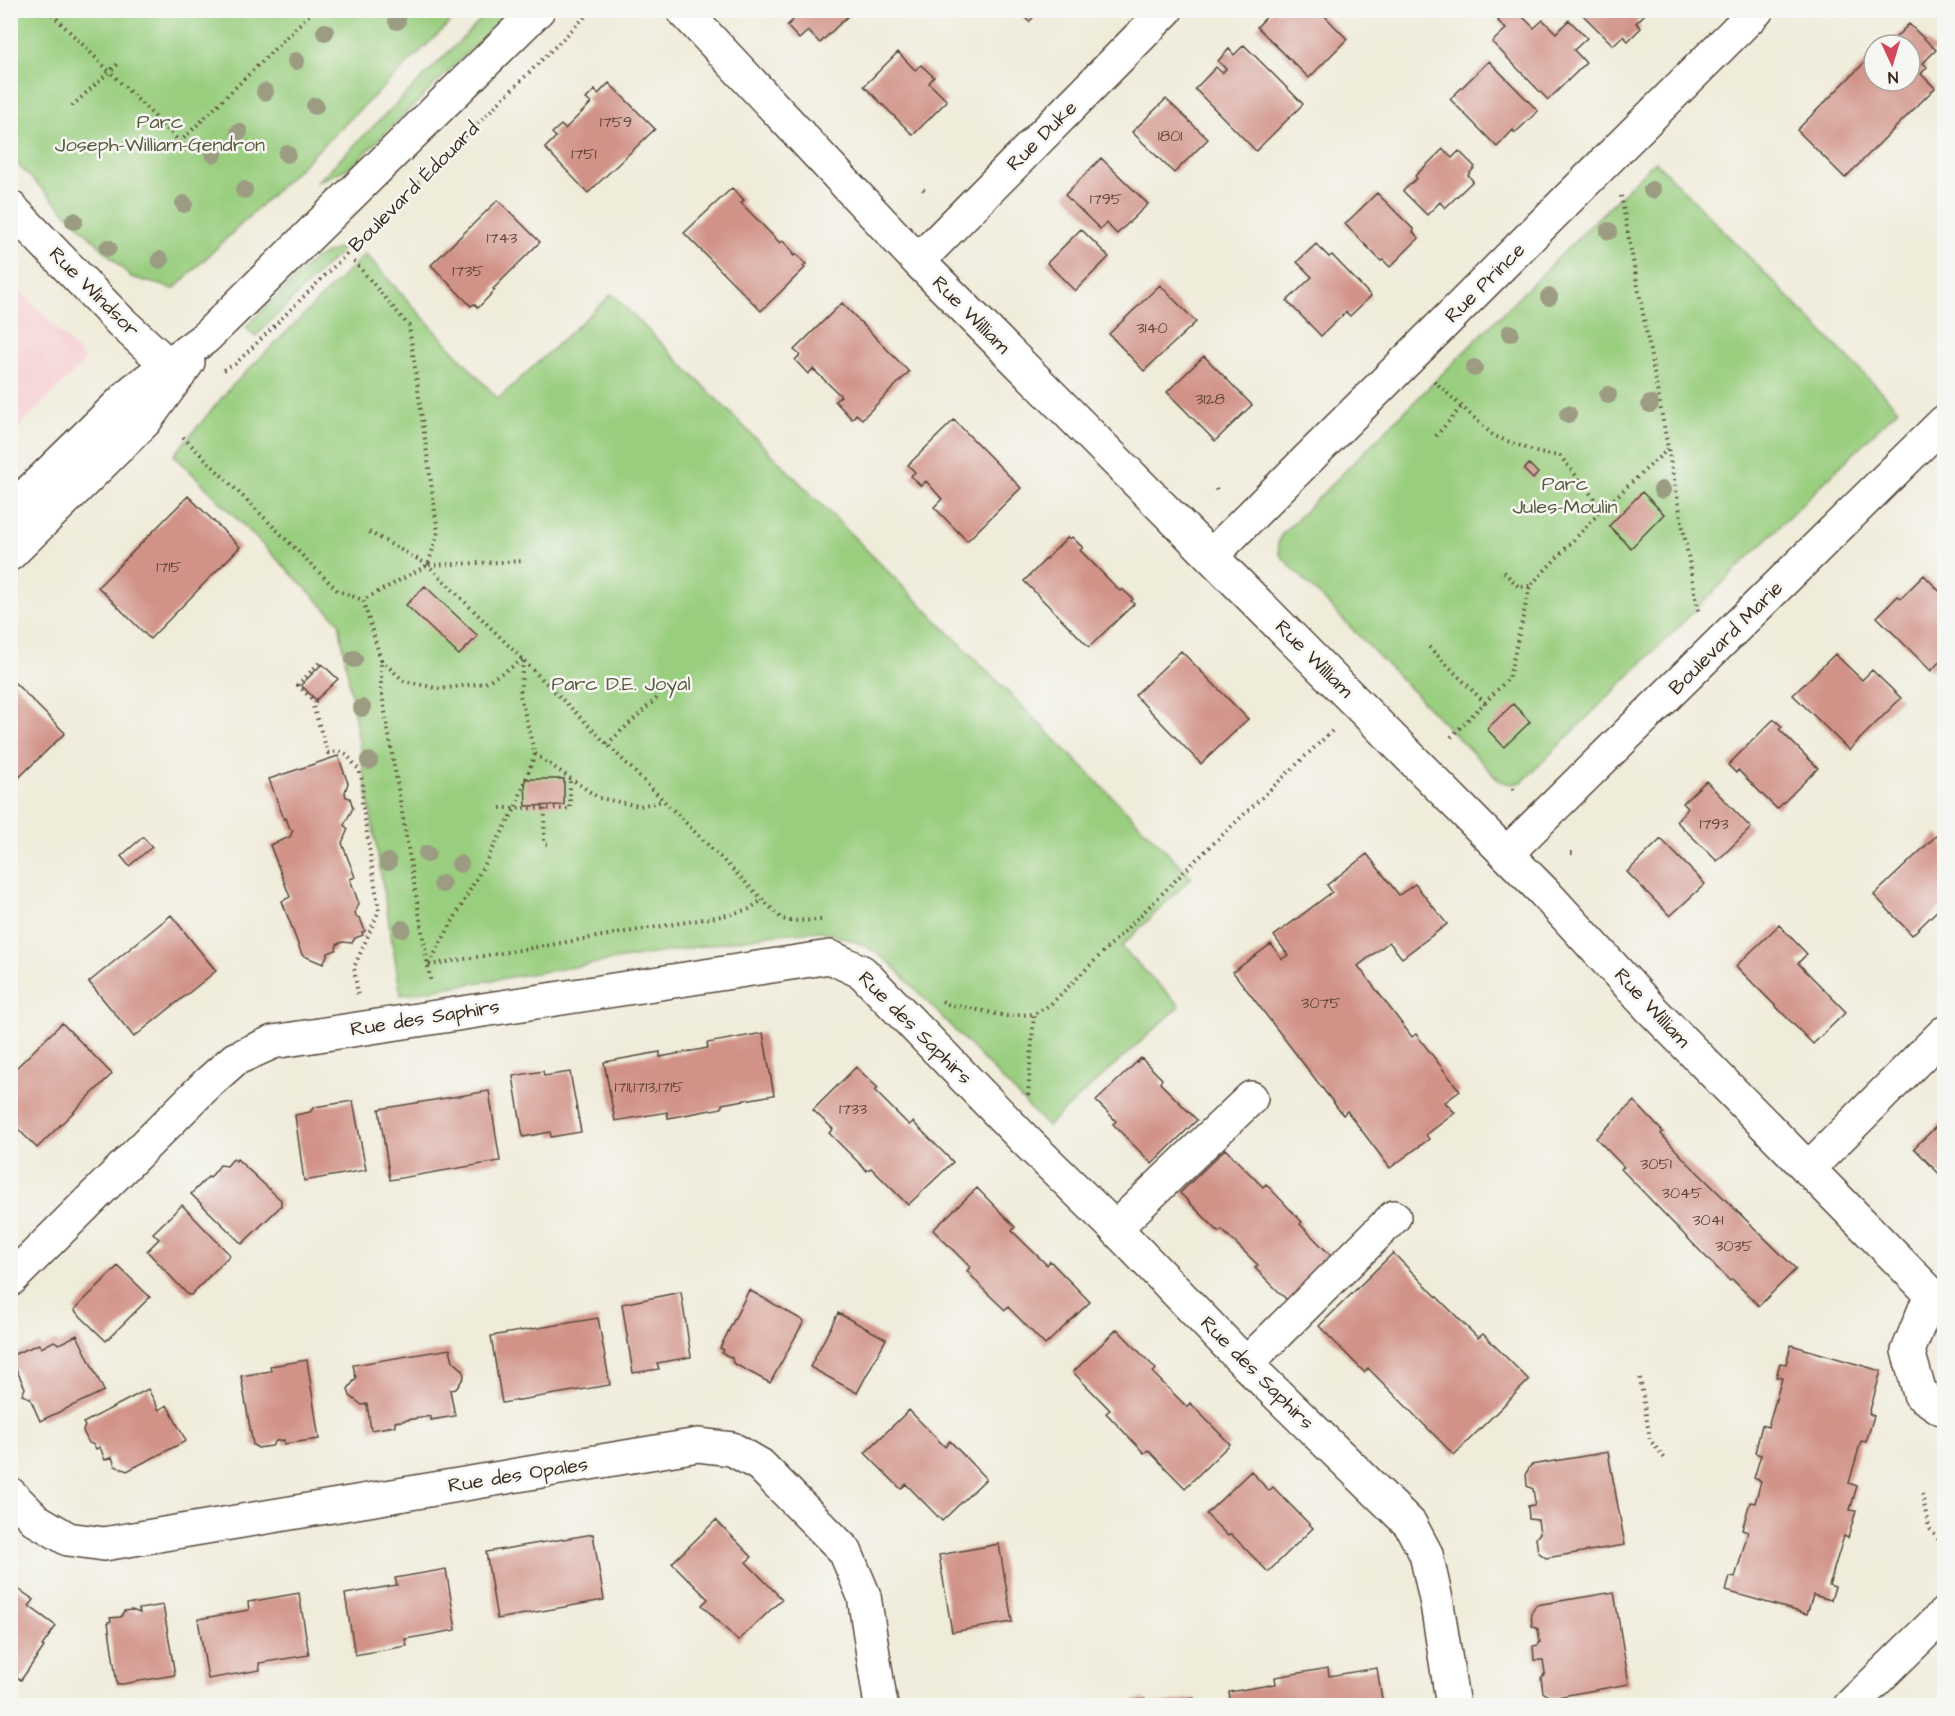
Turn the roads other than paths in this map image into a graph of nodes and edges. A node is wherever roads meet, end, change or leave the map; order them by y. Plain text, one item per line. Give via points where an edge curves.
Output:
1 (538, 10) edge
2 (683, 10) edge
3 (1166, 10) edge
4 (1757, 10) edge
5 (10, 207) edge
6 (918, 261) junction
7 (174, 370) junction
8 (1944, 422) edge
9 (10, 511) edge
10 (10, 554) edge
11 (1212, 555) junction
12 (1506, 854) junction
13 (1944, 1033) edge
14 (1251, 1098) dead end
15 (1808, 1168) junction
16 (1394, 1217) dead end
17 (1115, 1228) junction
18 (10, 1280) edge
19 (1938, 1300) edge
20 (1246, 1364) junction
21 (1944, 1404) edge
22 (10, 1494) edge
23 (1944, 1614) edge
24 (881, 1706) edge
25 (1453, 1706) edge
26 (1850, 1706) edge

1 - 7 street, Boulevard Édouard
2 - 6 street, Rue William
3 - 6 street, Rue Duke
4 - 11 street, Rue Prince
5 - 7 street, Rue Windsor via 120,321
6 - 11 street, Rue William
7 - 9 street, Boulevard Édouard via 134,390
7 - 10 street, Boulevard Édouard via 145,421
8 - 12 street, Boulevard Marie
11 - 12 street, Rue William
12 - 15 street, Rue William
13 - 15 street
14 - 17 street
15 - 19 street, Rue William
16 - 20 street
17 - 18 street, Rue des Saphirs via 862,972 830,957 273,1042 235,1059 208,1083
17 - 20 street, Rue des Saphirs
19 - 21 street via 1908,1351 1920,1394 1941,1408
20 - 25 street, Rue des Saphirs via 1410,1524 1426,1554
22 - 24 street, Rue des Opales via 36,1520 68,1539 104,1544 698,1445 732,1449 760,1465 845,1551 864,1596
23 - 26 street

